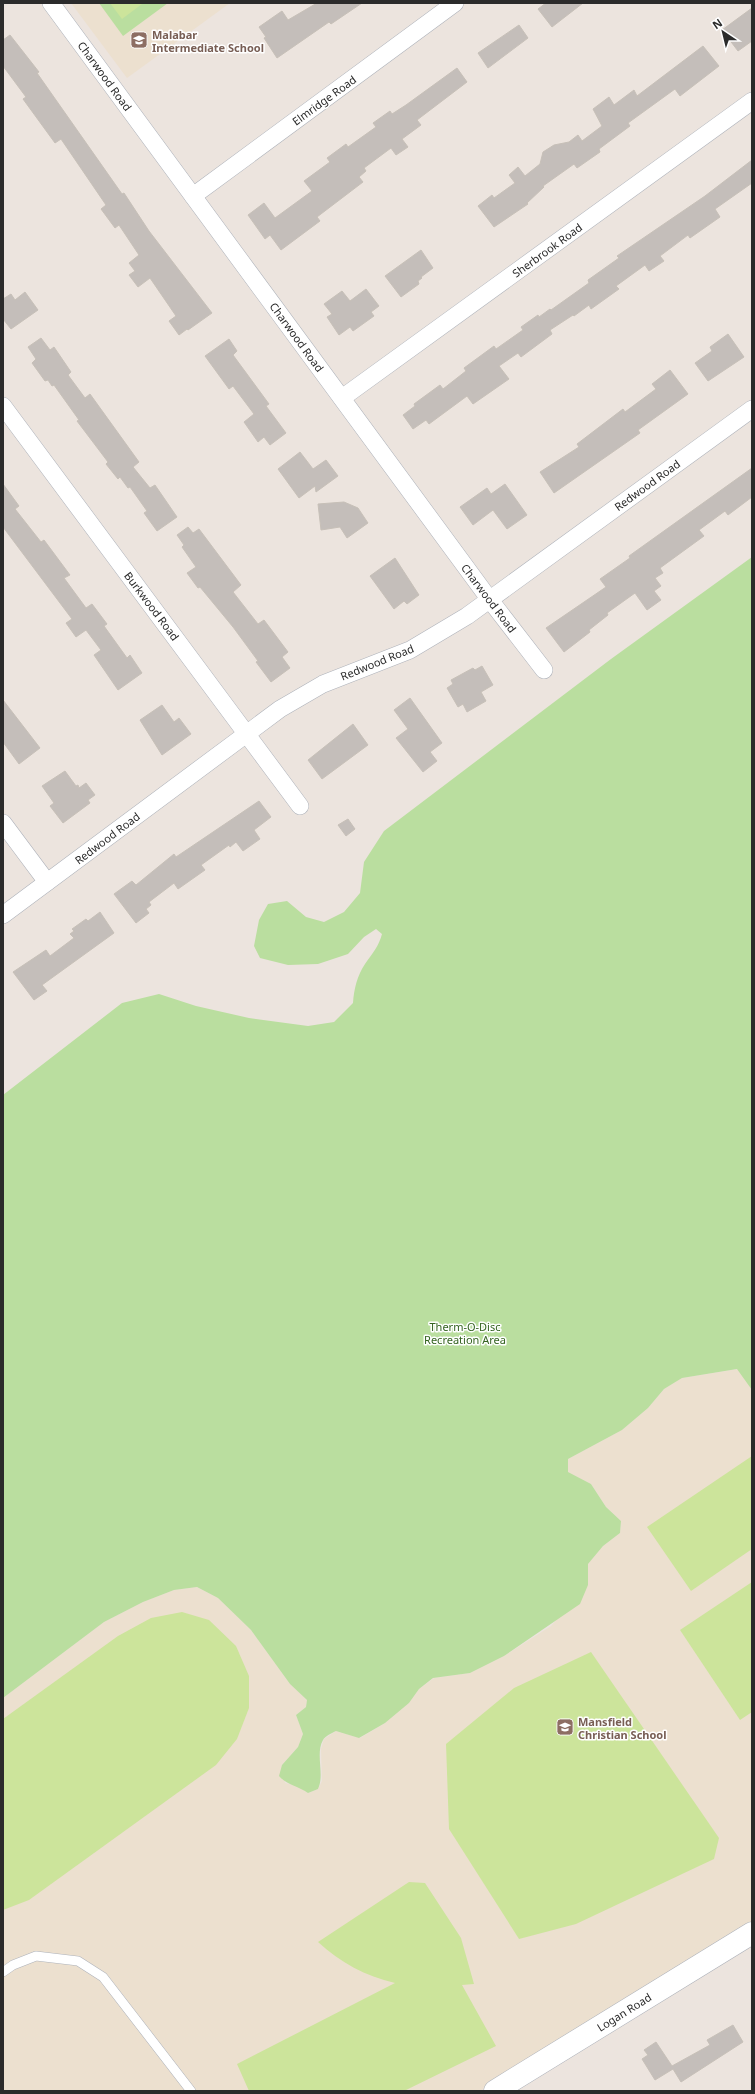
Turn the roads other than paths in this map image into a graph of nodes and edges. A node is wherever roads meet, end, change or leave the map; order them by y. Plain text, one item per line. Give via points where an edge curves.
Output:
1 (51, 3) edge
2 (455, 3) edge
3 (752, 101) edge
4 (193, 196) junction
5 (342, 398) junction
6 (3, 406) edge
7 (752, 409) edge
8 (490, 600) junction
9 (544, 670) dead end
10 (247, 733) junction
11 (300, 806) dead end
12 (3, 824) edge
13 (47, 882) junction
14 (3, 915) edge
15 (752, 1933) edge
16 (3, 1972) edge
17 (191, 2091) edge
18 (495, 2091) edge

1 - 4 street, Charwood Road
2 - 4 street, Elmridge Road
3 - 5 street, Sherbrook Road
4 - 5 street, Charwood Road
5 - 8 street, Charwood Road
6 - 10 street, Burkwood Road
7 - 8 street, Redwood Road
8 - 9 street, Charwood Road
8 - 10 street, Redwood Road via 410,650 323,684 280,709
10 - 11 street, Burkwood Road
10 - 13 street, Redwood Road
12 - 13 street
13 - 14 street, Redwood Road
15 - 18 street, Logan Road
16 - 17 lane via 36,1956 78,1961 103,1977

